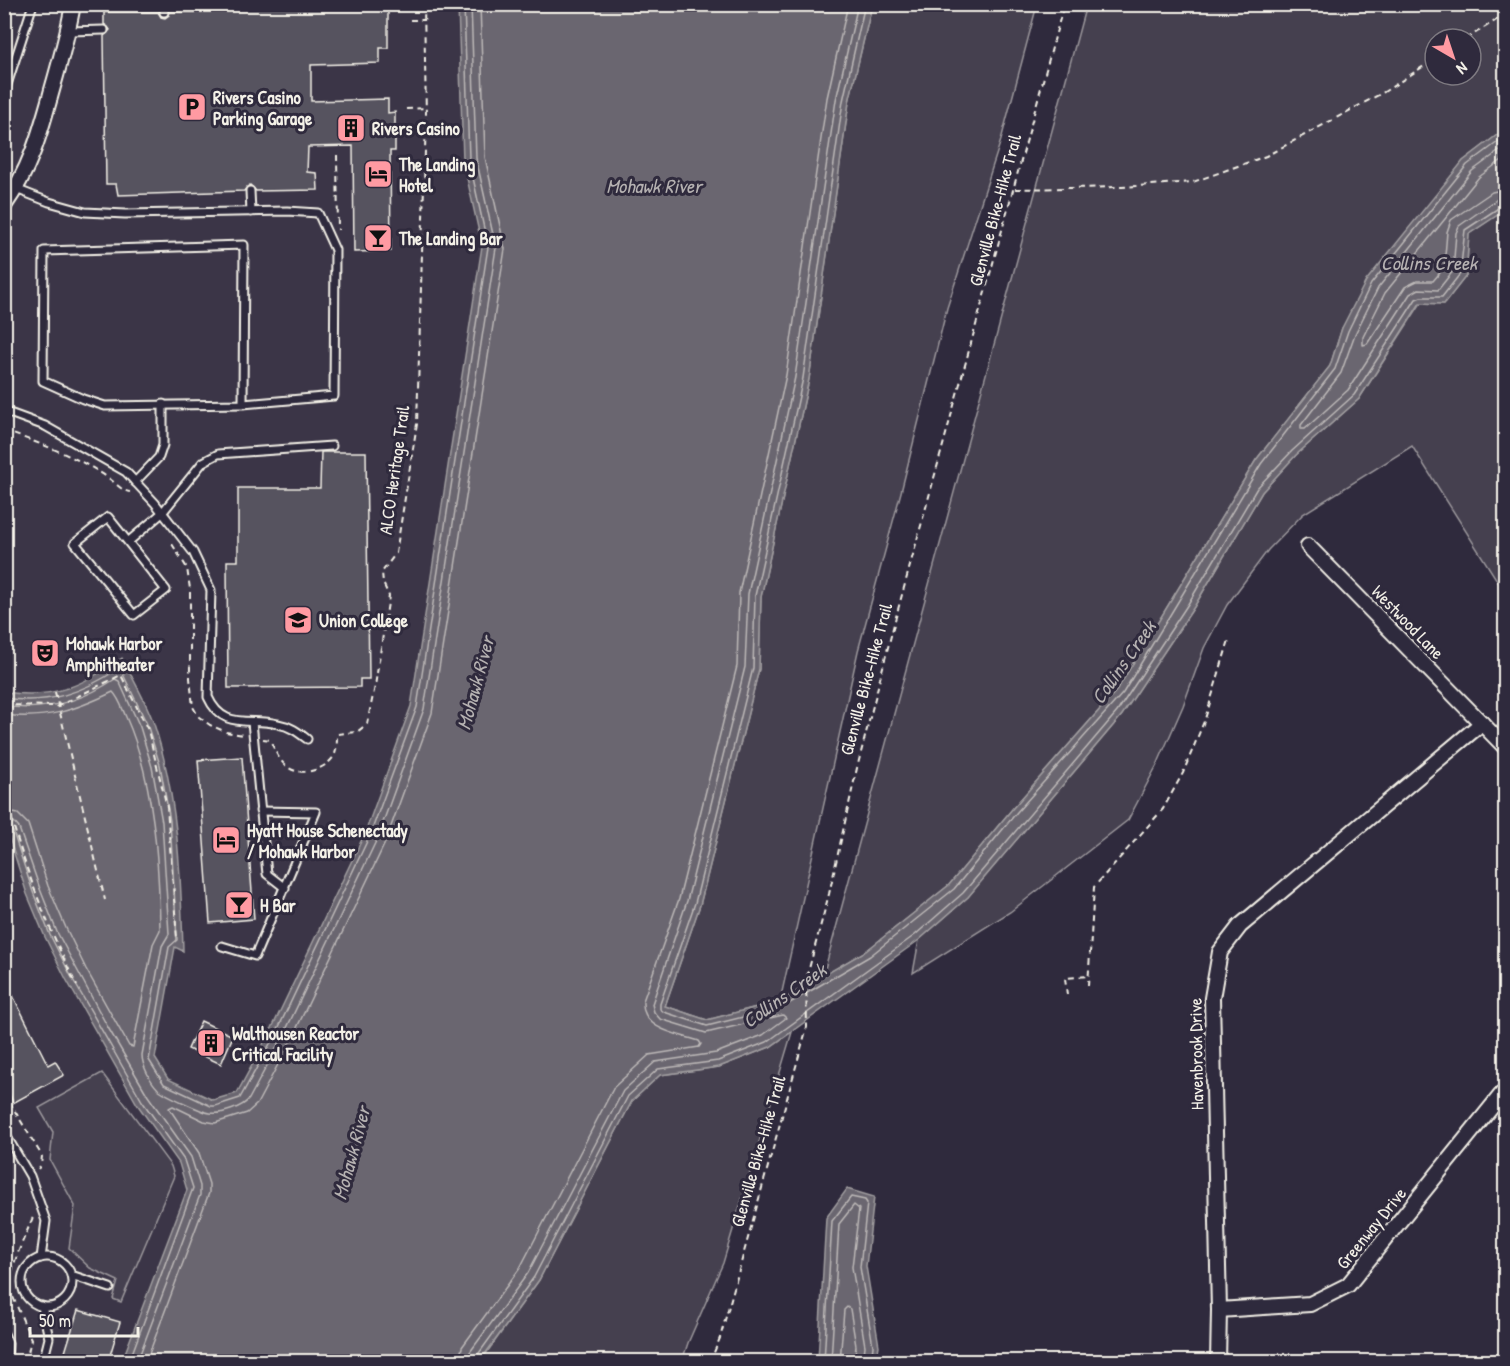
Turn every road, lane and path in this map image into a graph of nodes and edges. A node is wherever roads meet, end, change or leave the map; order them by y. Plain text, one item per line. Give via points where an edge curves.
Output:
1 (33, 4) edge
2 (73, 4) edge
3 (424, 4) edge
4 (1064, 4) edge
5 (1506, 14) edge
6 (410, 20) dead end
7 (424, 20) junction
8 (1483, 28) edge
9 (104, 30) dead end
10 (69, 31) junction
11 (1423, 67) edge
12 (4, 94) edge
13 (426, 108) junction
14 (406, 109) dead end
15 (337, 155) dead end
16 (16, 189) junction
17 (1015, 189) junction
18 (250, 191) dead end
19 (4, 206) edge
20 (251, 212) junction
21 (338, 231) dead end
22 (163, 404) junction
23 (243, 404) junction
24 (4, 411) edge
25 (4, 431) edge
26 (332, 446) dead end
27 (135, 482) junction
28 (145, 493) junction
29 (162, 513) junction
30 (128, 542) junction
31 (171, 542) dead end
32 (1308, 546) dead end
33 (1229, 640) dead end
34 (55, 692) dead end
35 (4, 705) edge
36 (58, 706) junction
37 (252, 722) junction
38 (1482, 723) junction
39 (253, 737) junction
40 (307, 740) dead end
41 (1506, 748) edge
42 (4, 787) edge
43 (260, 812) junction
44 (285, 888) junction
45 (105, 900) dead end
46 (177, 939) dead end
47 (222, 946) dead end
48 (1089, 976) junction
49 (77, 986) dead end
50 (1088, 986) dead end
51 (1067, 995) dead end
52 (1506, 1089) edge
53 (4, 1092) edge
54 (4, 1132) edge
55 (30, 1176) junction
56 (34, 1209) dead end
57 (41, 1258) junction
58 (71, 1275) junction
59 (110, 1288) dead end
60 (42, 1306) junction
61 (1219, 1310) junction
62 (4, 1334) edge
63 (7, 1362) edge
64 (26, 1362) edge
65 (43, 1362) edge
66 (710, 1362) edge
67 (1218, 1362) edge

1 - 12 lane
2 - 10 street
3 - 7 path, ALCO Heritage Trail
4 - 17 path, Glenville Bike-Hike Trail
5 - 8 path
6 - 7 path
7 - 13 path, ALCO Heritage Trail
9 - 10 lane
10 - 16 street via 34,152
11 - 17 path via 1266,156 1193,182 1122,188
13 - 14 path
13 - 39 path, ALCO Heritage Trail via 417,424 396,553 382,572 389,596 367,724 357,732 338,734 335,754 326,766 310,772 290,769 270,740
15 - 21 path
16 - 19 street
16 - 20 lane via 86,212
17 - 66 path, Glenville Bike-Hike Trail via 857,768 806,980 807,1027
18 - 20 lane
20 - 23 lane via 318,213 335,250 334,396
22 - 23 lane
22 - 23 lane via 105,406 43,381 44,251 244,245
22 - 27 lane via 163,444 159,457
24 - 27 lane via 45,426 126,472
25 - 28 path via 64,454 108,477 125,491
26 - 29 lane via 219,454 203,462
27 - 28 lane
28 - 29 lane
29 - 30 lane
29 - 37 lane via 193,552 211,590 208,697 222,716
30 - 30 lane via 108,517 75,543 134,615 166,590
31 - 39 path, ALCO Heritage Trail via 187,568 190,589 193,707 210,725
32 - 38 street, Westwood Lane
33 - 48 path via 1183,772 1163,808 1094,887
34 - 36 path
35 - 36 path
36 - 45 path
36 - 46 path via 121,675 148,730 167,807
37 - 39 lane
37 - 40 lane via 277,723 294,729
38 - 41 street
38 - 61 street, Havenbrook Drive via 1240,926 1220,952 1212,998
39 - 43 lane
42 - 49 path via 47,926
43 - 44 lane via 267,874
43 - 44 lane via 316,812
44 - 47 lane via 255,956
48 - 50 path
48 - 51 path via 1065,978
52 - 61 street, Greenway Drive via 1348,1284 1310,1304
53 - 55 path via 42,1156 42,1165
54 - 55 lane
55 - 57 lane via 46,1221
56 - 64 path via 9,1282 31,1339
57 - 58 lane via 56,1259
57 - 60 lane via 27,1267 22,1282 28,1298
58 - 59 lane
58 - 60 lane via 70,1292 65,1299
60 - 65 lane via 49,1338
61 - 67 street, Havenbrook Drive
62 - 63 lane via 8,1343

